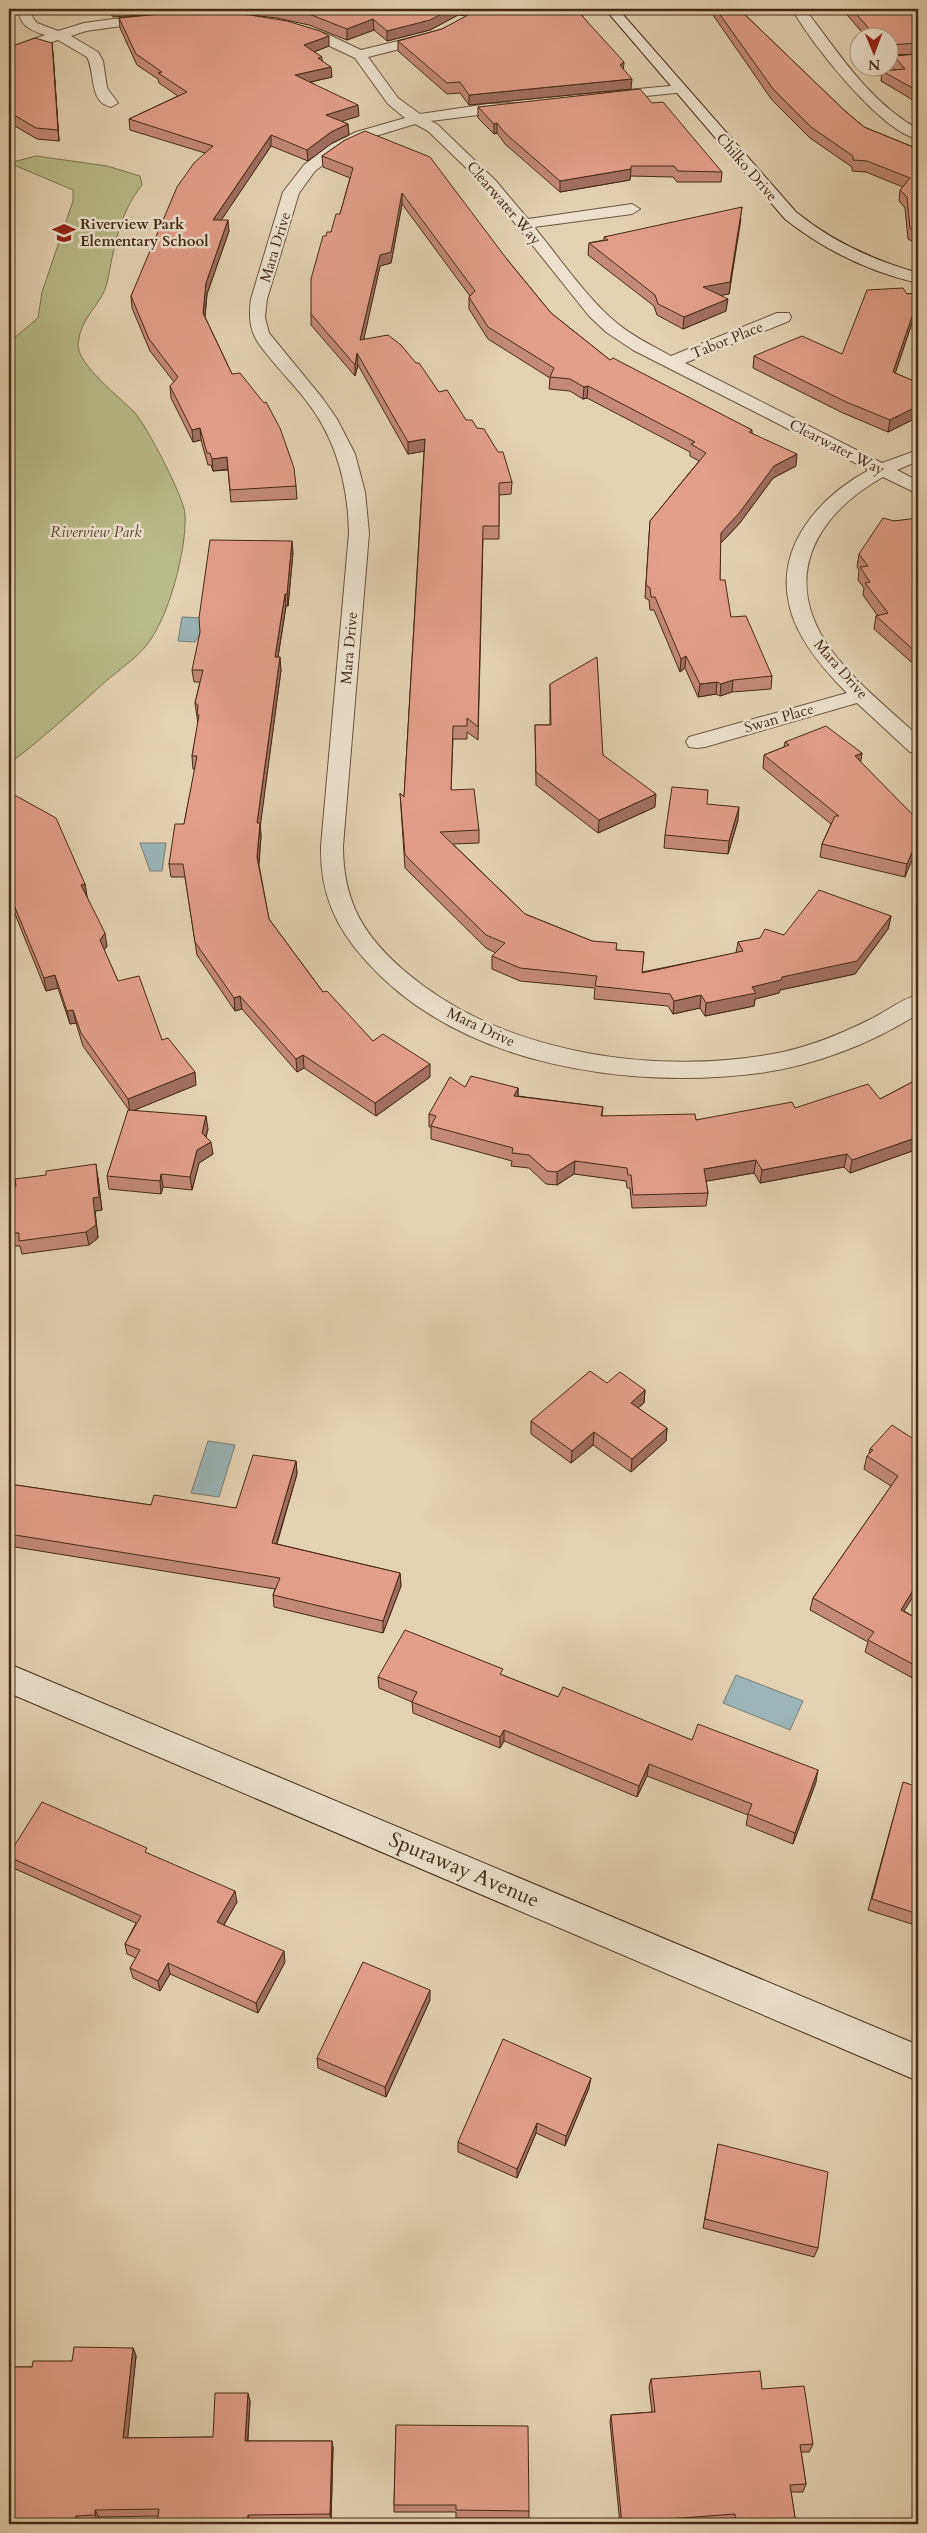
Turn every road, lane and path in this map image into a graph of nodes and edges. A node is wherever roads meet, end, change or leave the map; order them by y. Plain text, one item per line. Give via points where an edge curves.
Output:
1 (24, 9) edge
2 (612, 9) edge
3 (798, 9) edge
4 (173, 16) edge
5 (278, 24) edge
6 (448, 30) edge
7 (55, 35) junction
8 (9, 52) edge
9 (360, 56) junction
10 (918, 59) edge
11 (900, 60) edge
12 (850, 64) edge
13 (843, 65) junction
14 (680, 89) junction
15 (584, 99) edge
16 (111, 103) dead end
17 (536, 104) edge
18 (417, 119) junction
19 (918, 135) edge
20 (632, 209) dead end
21 (524, 224) junction
22 (918, 278) edge
23 (783, 317) dead end
24 (671, 362) junction
25 (918, 455) edge
26 (881, 470) junction
27 (918, 488) edge
28 (862, 695) junction
29 (697, 742) dead end
30 (918, 747) edge
31 (918, 1003) edge
32 (9, 1678) edge
33 (918, 2063) edge

1 - 7 street via 28,23
2 - 14 street, Chilko Drive
3 - 13 street
4 - 7 street via 102,23
5 - 9 street, Clearwater Way via 322,37
6 - 9 street
7 - 8 street
7 - 16 street via 84,48 94,57 99,91
9 - 18 street, Clearwater Way via 393,101
10 - 11 street
12 - 13 street
13 - 19 street via 882,112
14 - 15 street
14 - 22 street, Chilko Drive via 776,201 800,224 850,254
17 - 18 street, Mara Drive
18 - 21 street, Clearwater Way via 433,128 483,175
18 - 31 street, Mara Drive via 345,144 322,157 301,177 289,198 257,309 258,325 266,341 316,400 338,434 357,491 359,533 332,846 333,877 345,913 374,956 394,976 450,1014 522,1046 586,1061 660,1069 760,1064 794,1058 864,1034
20 - 21 street
21 - 24 street, Clearwater Way via 603,320 624,337
23 - 24 street, Tabor Place
24 - 26 street, Clearwater Way
25 - 26 street, Mara Drive
26 - 27 street, Clearwater Way
26 - 28 street, Mara Drive via 844,494 819,516 802,546 795,573 799,606 808,628 824,653
28 - 29 street, Swan Place
28 - 30 street, Mara Drive
32 - 33 street, Spuraway Avenue

